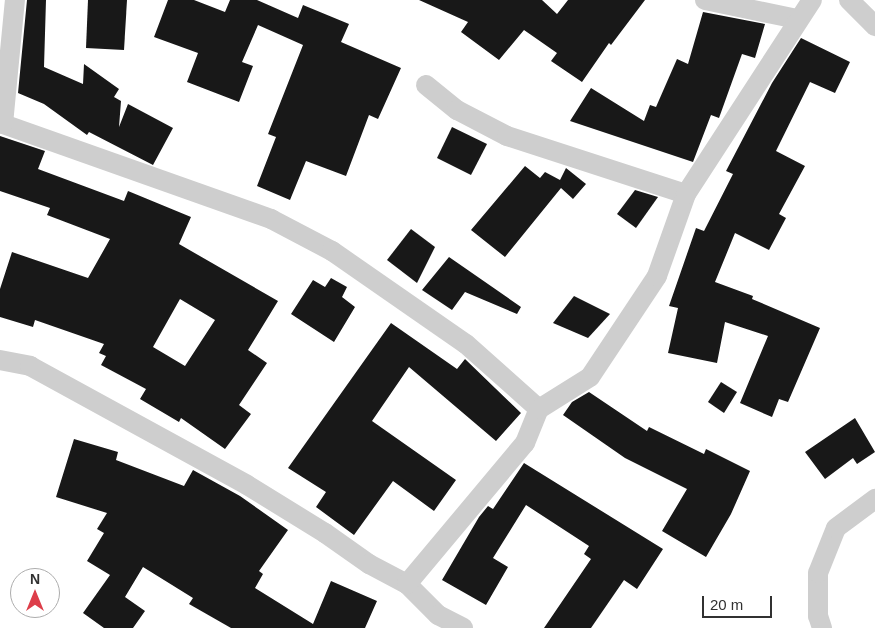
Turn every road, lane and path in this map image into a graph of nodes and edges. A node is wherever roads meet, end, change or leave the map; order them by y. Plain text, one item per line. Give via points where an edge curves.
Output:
1 (15, 0) edge
2 (705, 0) edge
3 (812, 0) edge
4 (849, 0) edge
5 (797, 19) junction
6 (875, 26) edge
7 (426, 85) dead end
8 (1, 123) edge
9 (686, 194) junction
10 (0, 360) edge
11 (539, 409) junction
12 (875, 499) edge
13 (407, 584) junction
14 (463, 628) edge
15 (822, 628) edge

1 - 8 street
2 - 5 street
3 - 5 street
4 - 6 street
5 - 9 street
7 - 9 street via 458,110 507,136
8 - 11 street via 271,219 332,251 466,344
9 - 11 street via 657,276 590,377
10 - 13 street via 30,366 247,485 369,564
11 - 13 street via 525,443
12 - 15 street via 836,528 818,573 818,616
13 - 14 street via 438,615

